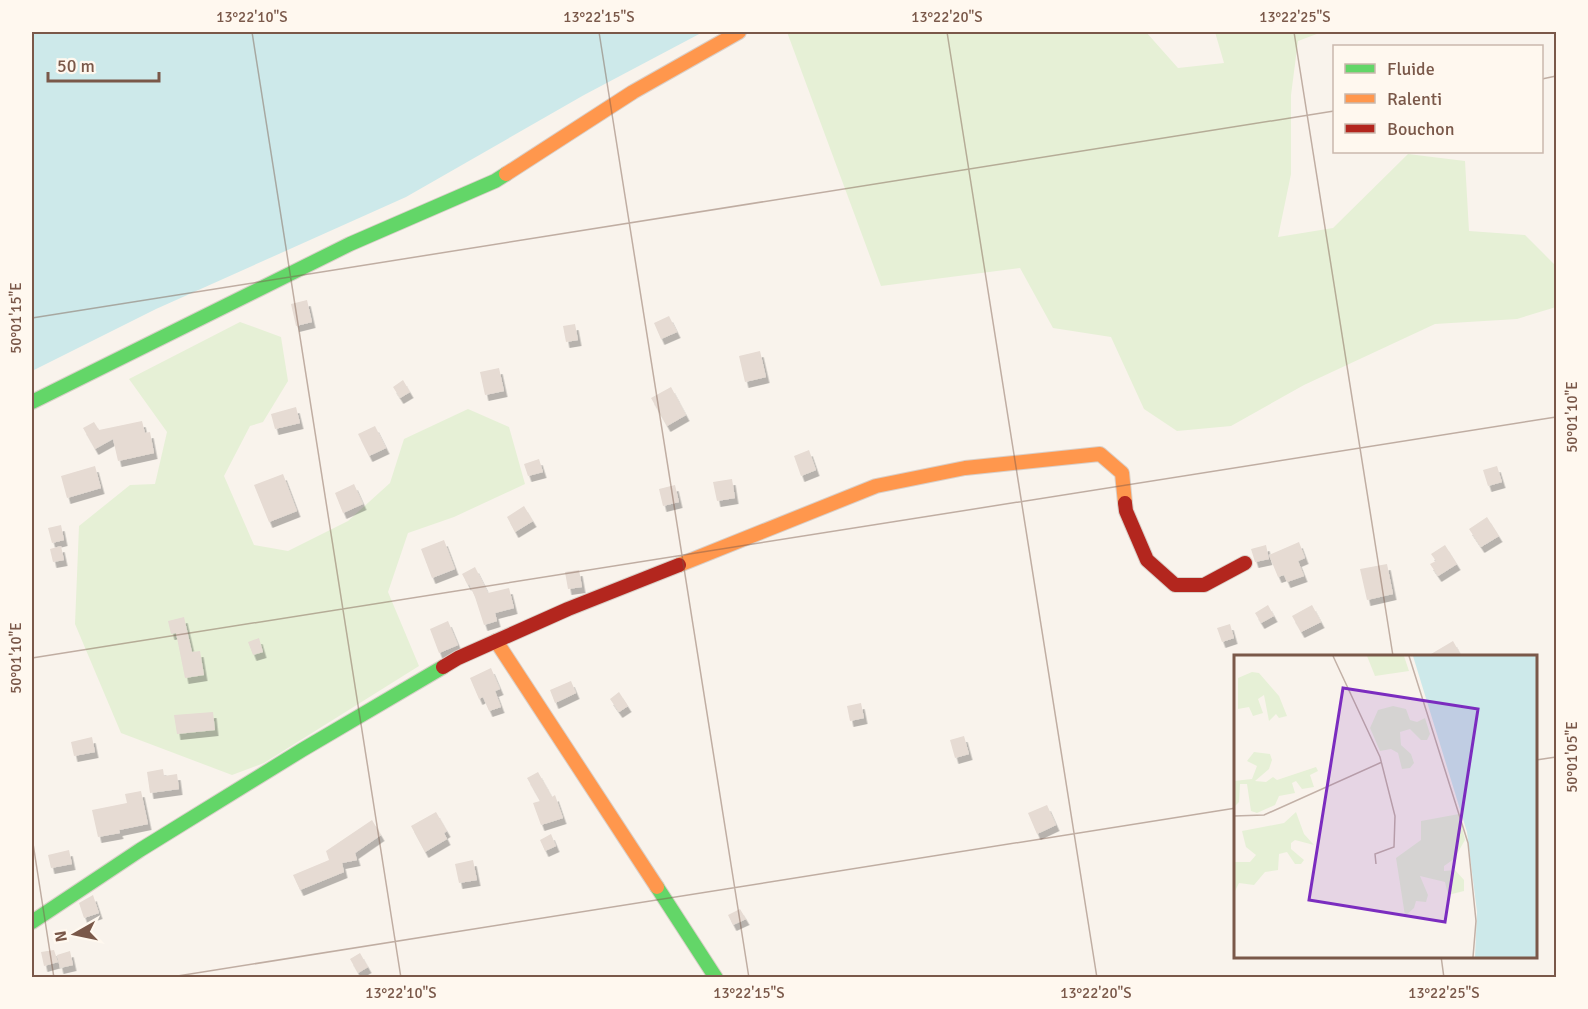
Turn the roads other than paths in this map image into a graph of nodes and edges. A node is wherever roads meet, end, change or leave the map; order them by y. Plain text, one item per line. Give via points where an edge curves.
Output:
1 (739, 32) edge
2 (32, 402) edge
3 (1245, 563) dead end
4 (496, 641) junction
5 (32, 922) edge
6 (716, 978) edge

1 - 2 street via 633,92 495,181 350,244
3 - 4 street via 1204,585 1174,585 1147,560 1126,511 1122,473 1100,454 977,466 876,486
4 - 5 street via 458,658 302,750
4 - 6 street

